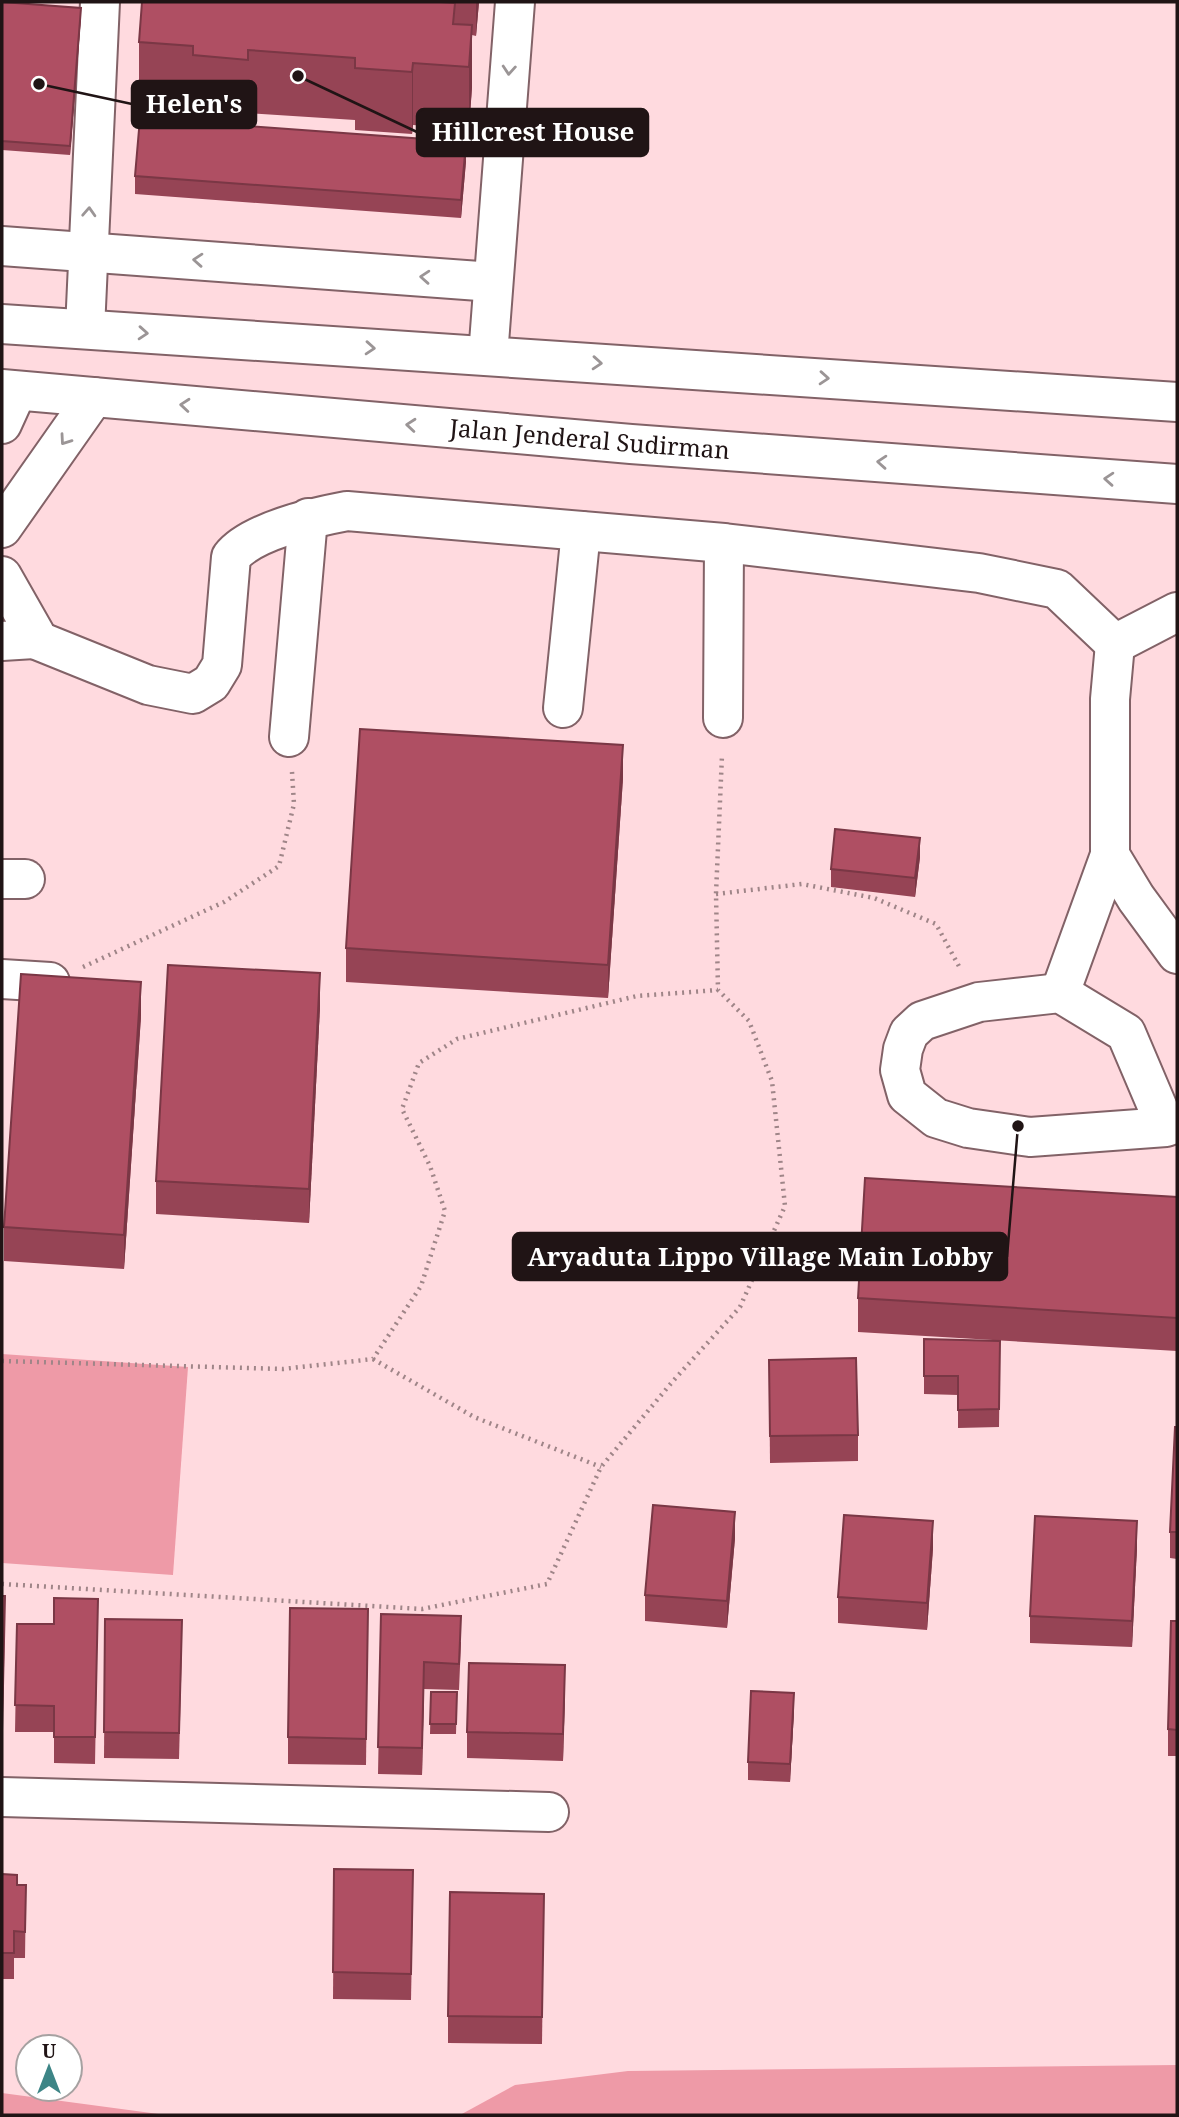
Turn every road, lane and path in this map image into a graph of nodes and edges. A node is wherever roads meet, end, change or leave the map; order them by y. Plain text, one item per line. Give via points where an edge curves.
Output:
1 (100, 2) edge
2 (515, 2) edge
3 (2, 246) edge
4 (88, 252) junction
5 (493, 282) junction
6 (2, 324) edge
7 (85, 329) junction
8 (488, 356) junction
9 (94, 397) junction
10 (7, 401) edge
11 (1177, 402) edge
12 (1177, 484) edge
13 (308, 518) junction
14 (2, 527) edge
15 (581, 531) junction
16 (724, 543) junction
17 (2, 576) edge
18 (1177, 612) edge
19 (18, 640) edge
20 (1115, 644) junction
21 (563, 708) dead end
22 (723, 718) joint
23 (289, 737) joint
24 (1110, 855) junction
25 (716, 894) junction
26 (1177, 954) edge
27 (2, 979) edge
28 (50, 982) joint
29 (718, 990) junction
30 (1060, 993) junction
31 (979, 1002) junction
32 (1172, 1125) edge
33 (373, 1359) junction
34 (2, 1361) edge
35 (601, 1467) junction
36 (2, 1584) edge
37 (2, 1797) edge
38 (549, 1812) dead end

4 -> 1 street
2 -> 5 street
3 - 4 street
5 -> 4 street
4 - 7 street
5 - 8 street
6 - 7 street
7 -> 8 street
8 -> 11 street
9 - 10 street, Jalan Jenderal Sudirman
12 -> 9 street, Jalan Jenderal Sudirman via 617,443
9 -> 14 street
13 - 15 street via 347,511
13 - 19 street via 240,546 231,557 222,665 211,683 193,694 148,685
13 - 23 street
15 - 16 street
15 - 21 street
16 - 20 street via 979,573 1058,589
16 - 22 street
17 - 19 street via 34,629
18 - 20 street
20 - 24 street via 1110,699
22 - 25 path
23 - 28 path via 294,804 279,866 224,902
24 - 26 street
24 - 30 street
25 - 29 path
25 - 31 path via 803,884 874,898 936,924
27 - 28 street
29 - 33 path via 637,996 457,1039 419,1063 402,1109 430,1166 445,1211 421,1286
29 - 35 path via 749,1021 772,1081 785,1206 740,1307
30 - 31 street
30 - 32 street via 1126,1033
31 - 32 street via 922,1021 909,1033 900,1070 907,1095 936,1118 1030,1137
33 - 34 path via 283,1369
33 - 35 path via 474,1417
35 - 36 path via 547,1584 422,1609
37 - 38 street

